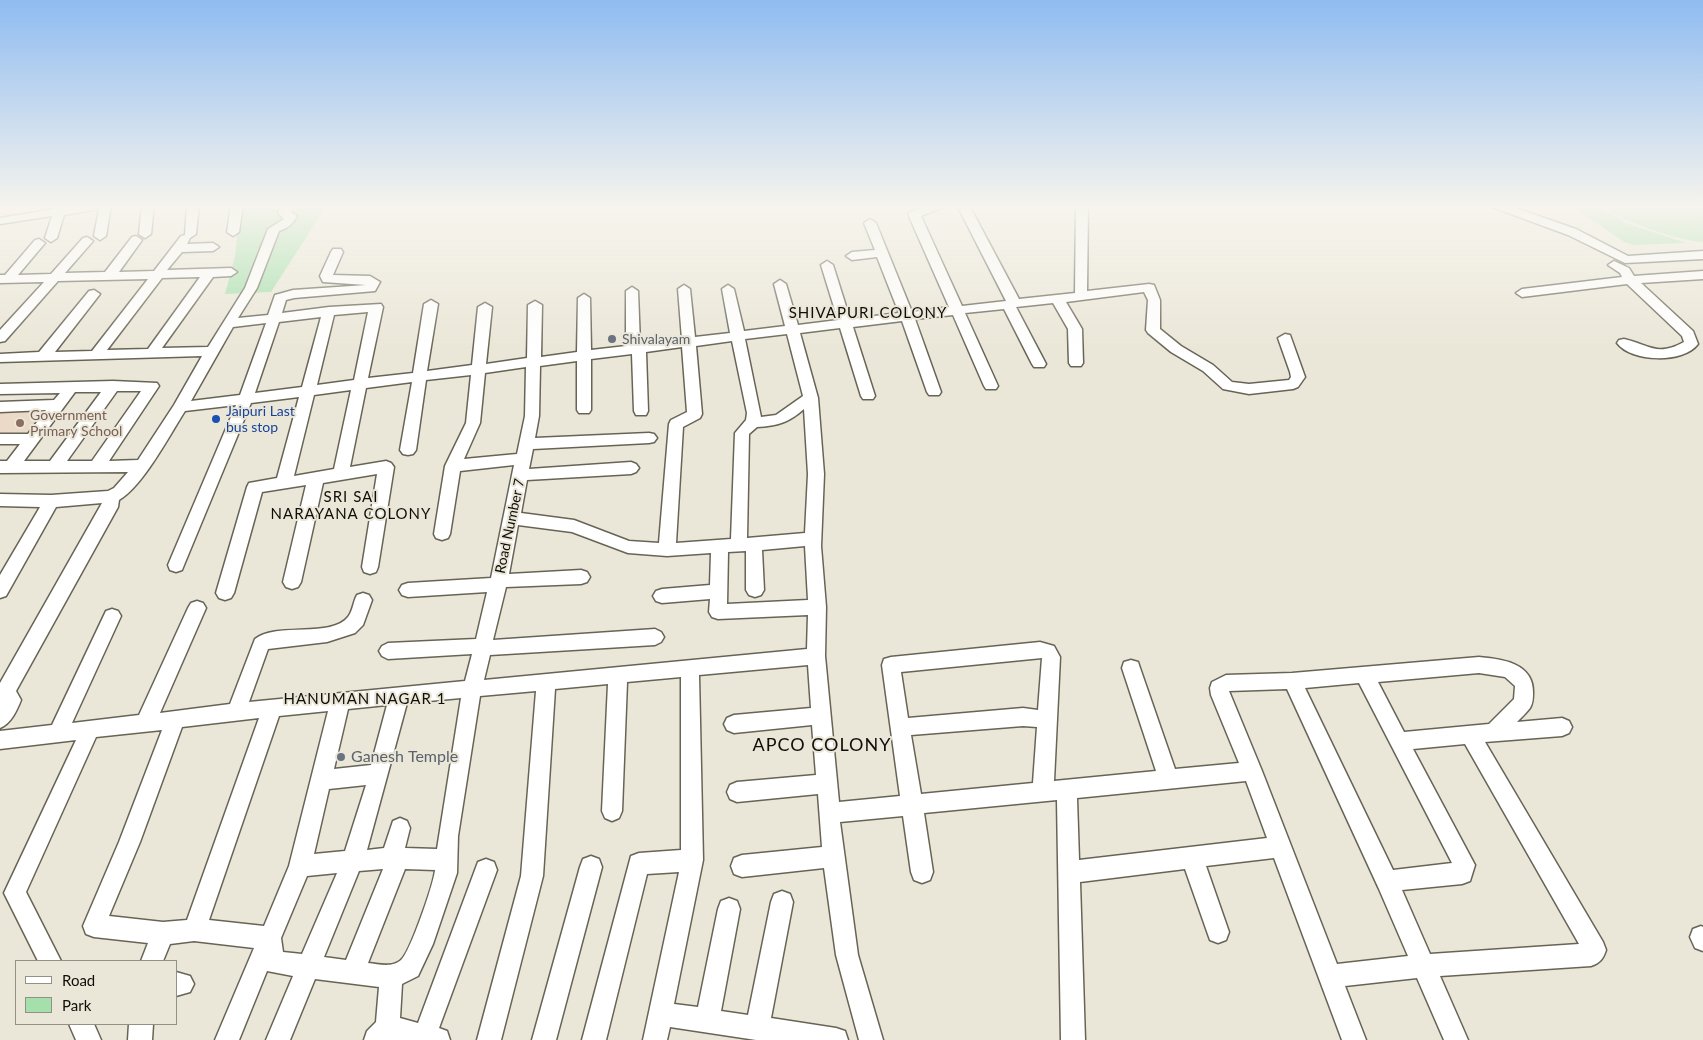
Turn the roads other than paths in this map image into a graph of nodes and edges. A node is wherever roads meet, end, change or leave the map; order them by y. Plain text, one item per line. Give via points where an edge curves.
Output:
1 (881, 253) edge
2 (31, 254) edge
3 (76, 254) edge
4 (127, 254) edge
5 (175, 254) edge
6 (264, 254) edge
7 (336, 254) edge
8 (876, 254) edge
9 (931, 254) edge
10 (987, 254) edge
11 (1087, 254) edge
12 (1603, 254) edge
13 (1613, 254) edge
14 (1703, 255) edge
15 (852, 256) dead end
16 (1679, 257) junction
17 (827, 265) dead end
18 (231, 272) dead end
19 (209, 274) junction
20 (158, 275) junction
21 (1702, 275) edge
22 (109, 276) junction
23 (54, 278) junction
24 (4, 279) edge
25 (1630, 280) junction
26 (780, 284) dead end
27 (684, 289) dead end
28 (728, 289) dead end
29 (632, 291) dead end
30 (1522, 292) dead end
31 (94, 294) dead end
32 (1087, 294) junction
33 (584, 298) dead end
34 (1057, 298) junction
35 (1011, 303) junction
36 (432, 304) dead end
37 (535, 305) dead end
38 (484, 307) dead end
39 (956, 310) junction
40 (330, 311) junction
41 (907, 316) junction
42 (274, 317) junction
43 (228, 323) junction
44 (845, 324) junction
45 (792, 330) junction
46 (738, 336) junction
47 (0, 338) edge
48 (1285, 338) dead end
49 (690, 342) junction
50 (1624, 343) dead end
51 (636, 350) junction
52 (212, 351) junction
53 (152, 353) junction
54 (96, 355) junction
55 (584, 356) junction
56 (43, 357) junction
57 (0, 358) edge
58 (535, 362) junction
59 (1076, 363) dead end
60 (1039, 364) dead end
61 (477, 369) junction
62 (420, 376) junction
63 (360, 384) junction
64 (113, 386) junction
65 (990, 386) dead end
66 (71, 388) junction
67 (0, 389) edge
68 (308, 391) junction
69 (934, 392) dead end
70 (868, 396) dead end
71 (811, 398) junction
72 (246, 399) junction
73 (58, 405) junction
74 (0, 407) edge
75 (180, 407) junction
76 (584, 410) dead end
77 (641, 411) dead end
78 (753, 422) junction
79 (649, 438) dead end
80 (0, 439) edge
81 (31, 439) junction
82 (408, 450) dead end
83 (524, 459) junction
84 (55, 466) junction
85 (97, 466) junction
86 (142, 466) junction
87 (453, 466) junction
88 (6, 467) edge
89 (631, 468) dead end
90 (341, 474) junction
91 (316, 478) junction
92 (284, 483) junction
93 (111, 497) junction
94 (0, 500) edge
95 (50, 501) junction
96 (512, 518) junction
97 (442, 534) dead end
98 (814, 539) junction
99 (747, 544) junction
100 (720, 546) junction
101 (668, 550) junction
102 (176, 565) dead end
103 (370, 567) dead end
104 (580, 576) dead end
105 (292, 582) dead end
106 (498, 583) junction
107 (408, 590) dead end
108 (755, 590) dead end
109 (0, 591) edge
110 (719, 591) junction
111 (225, 592) dead end
112 (662, 596) dead end
113 (363, 600) dead end
114 (817, 607) junction
115 (197, 608) dead end
116 (112, 616) dead end
117 (655, 636) dead end
118 (483, 647) junction
119 (388, 650) dead end
120 (816, 656) junction
121 (1131, 668) dead end
122 (690, 669) junction
123 (618, 676) junction
124 (1365, 676) junction
125 (1292, 681) junction
126 (546, 682) junction
127 (472, 689) junction
128 (399, 696) junction
129 (340, 702) junction
130 (272, 708) junction
131 (236, 713) junction
132 (822, 716) junction
133 (0, 719) edge
134 (1046, 720) junction
135 (175, 721) junction
136 (145, 724) junction
137 (734, 724) dead end
138 (1562, 727) dead end
139 (900, 728) junction
140 (90, 730) junction
141 (1495, 732) junction
142 (58, 733) junction
143 (1470, 734) junction
144 (1, 741) edge
145 (1399, 741) junction
146 (1252, 772) junction
147 (379, 774) junction
148 (321, 780) junction
149 (1169, 780) junction
150 (828, 783) junction
151 (1067, 791) junction
152 (737, 792) dead end
153 (1043, 792) junction
154 (912, 805) junction
155 (612, 811) dead end
156 (830, 813) junction
157 (400, 828) dead end
158 (1280, 847) junction
159 (833, 856) junction
160 (1192, 857) junction
161 (395, 859) junction
162 (447, 860) junction
163 (692, 860) junction
164 (354, 861) junction
165 (300, 866) junction
166 (742, 866) dead end
167 (591, 867) dead end
168 (486, 870) dead end
169 (922, 872) dead end
170 (1070, 872) junction
171 (1387, 881) junction
172 (782, 902) dead end
173 (729, 909) dead end
174 (194, 930) junction
175 (163, 932) junction
176 (1218, 932) dead end
177 (270, 938) junction
178 (49, 960) edge
179 (152, 960) edge
180 (1423, 966) junction
181 (309, 967) junction
182 (353, 972) junction
183 (1330, 976) junction
184 (391, 977) junction
185 (662, 1014) junction
186 (707, 1020) junction
187 (82, 1025) edge
188 (141, 1025) edge
189 (757, 1028) junction
190 (382, 1034) edge
191 (428, 1039) edge
192 (89, 1040) edge
193 (140, 1040) edge
194 (227, 1040) edge
195 (278, 1040) edge
196 (489, 1040) edge
197 (544, 1040) edge
198 (594, 1040) edge
199 (655, 1040) edge
200 (836, 1040) edge
201 (870, 1040) edge
202 (1073, 1040) edge
203 (1354, 1040) edge
204 (1456, 1040) edge

1 - 41 street
2 - 24 street
3 - 23 street
4 - 22 street
5 - 20 street
6 - 43 street via 251,288
7 - 42 street via 327,279 370,280 374,282 370,288 285,295 280,298
8 - 15 street
9 - 39 street
10 - 35 street
11 - 32 street
12 - 25 street via 1625,271
13 - 16 street via 1634,260
14 - 16 street
16 - 21 street
17 - 44 street
18 - 19 street
19 - 20 street
19 - 53 street
20 - 22 street
20 - 54 street
21 - 25 street
22 - 23 street
23 - 24 street
23 - 47 street
25 - 30 street
25 - 50 street via 1688,334 1691,344 1675,354 1650,355
26 - 45 street
27 - 49 street
28 - 46 street
29 - 51 street
31 - 56 street
32 - 34 street
32 - 48 street via 1149,288 1154,300 1153,330 1234,388 1293,384 1298,377
33 - 55 street
34 - 35 street
34 - 59 street via 1074,329
35 - 39 street
35 - 60 street
36 - 62 street
37 - 58 street, Road Number 7
38 - 61 street
39 - 41 street
39 - 65 street
40 - 42 street
40 - 63 street via 376,307
40 - 68 street
41 - 44 street
41 - 69 street
42 - 43 street
42 - 72 street
43 - 52 street
44 - 45 street
44 - 70 street
45 - 46 street
45 - 71 street
46 - 49 street
46 - 78 street via 754,413
49 - 51 street
49 - 101 street via 695,414 676,424
51 - 55 street
51 - 77 street
52 - 53 street
52 - 75 street
53 - 54 street
54 - 56 street
55 - 58 street
55 - 76 street
56 - 57 street
58 - 61 street
58 - 83 street, Road Number 7 via 532,416
61 - 62 street
61 - 87 street via 473,423
62 - 63 street
62 - 82 street
63 - 68 street
63 - 90 street
64 - 66 street
64 - 84 street
64 - 85 street via 156,381
66 - 67 street
66 - 73 street
68 - 72 street
68 - 92 street
71 - 78 street via 782,418
71 - 98 street via 816,474
72 - 75 street
72 - 102 street
73 - 74 street
73 - 81 street
75 - 86 street
78 - 99 street via 742,433
79 - 83 street
80 - 81 street
81 - 88 street
83 - 87 street
83 - 89 street
83 - 96 street, Road Number 7
84 - 85 street
84 - 88 street
85 - 86 street
86 - 93 street via 120,492
87 - 97 street
90 - 91 street
90 - 103 street via 386,467
91 - 92 street
91 - 105 street
92 - 111 street via 255,487
93 - 95 street
93 - 133 street via 110,507 5,692 12,700
94 - 95 street
95 - 109 street
96 - 101 street via 574,526 628,547
96 - 106 street, Road Number 7
98 - 99 street
98 - 114 street
99 - 100 street
99 - 108 street
100 - 101 street
100 - 110 street
104 - 106 street
106 - 107 street
106 - 118 street, Road Number 7
110 - 112 street
110 - 114 street via 718,612
113 - 131 street via 355,622 336,633 266,640
114 - 120 street
115 - 136 street
116 - 142 street
117 - 118 street
118 - 119 street
118 - 127 street, Road Number 7
120 - 122 street
120 - 132 street
121 - 149 street
122 - 123 street
122 - 163 street
123 - 126 street
123 - 155 street
124 - 125 street
124 - 141 street via 1479,665 1510,670 1524,685 1523,702
124 - 145 street
125 - 146 street via 1226,683 1220,688
125 - 171 street
126 - 127 street
126 - 196 street via 532,876
127 - 128 street
127 - 162 street, Road Number 7
128 - 129 street
128 - 147 street
129 - 130 street
129 - 148 street
130 - 131 street
130 - 174 street
131 - 135 street
132 - 137 street
132 - 150 street
134 - 139 street via 1023,717
134 - 139 street via 1051,657 1048,651 1040,650 891,665
134 - 153 street
135 - 136 street
135 - 175 street via 94,926
136 - 140 street
138 - 141 street
139 - 154 street
140 - 142 street
140 - 178 street via 15,892
141 - 143 street
142 - 144 street
143 - 145 street
143 - 180 street via 1595,950 1591,954
145 - 171 street via 1464,865 1462,873
146 - 149 street
146 - 158 street
147 - 148 street
147 - 164 street
148 - 165 street
149 - 151 street
150 - 152 street
150 - 156 street
151 - 153 street
151 - 170 street
153 - 154 street
154 - 156 street
154 - 169 street
156 - 159 street
157 - 161 street
158 - 160 street
158 - 183 street
159 - 166 street
159 - 201 street via 847,954
160 - 170 street
160 - 176 street
161 - 162 street
161 - 164 street
161 - 182 street
162 - 184 street, Road Number 7 via 446,873 422,944 410,968
163 - 185 street
163 - 198 street via 639,864
164 - 165 street
164 - 181 street
165 - 177 street
167 - 197 street
168 - 191 street
170 - 202 street
171 - 180 street
172 - 189 street
173 - 186 street
174 - 175 street
174 - 177 street
175 - 179 street
177 - 181 street via 272,962
177 - 194 street
180 - 183 street
180 - 204 street
181 - 182 street
181 - 195 street
182 - 184 street
183 - 203 street
184 - 190 street
185 - 186 street
185 - 199 street
186 - 189 street
187 - 192 street
188 - 193 street
189 - 200 street
190 - 191 street

